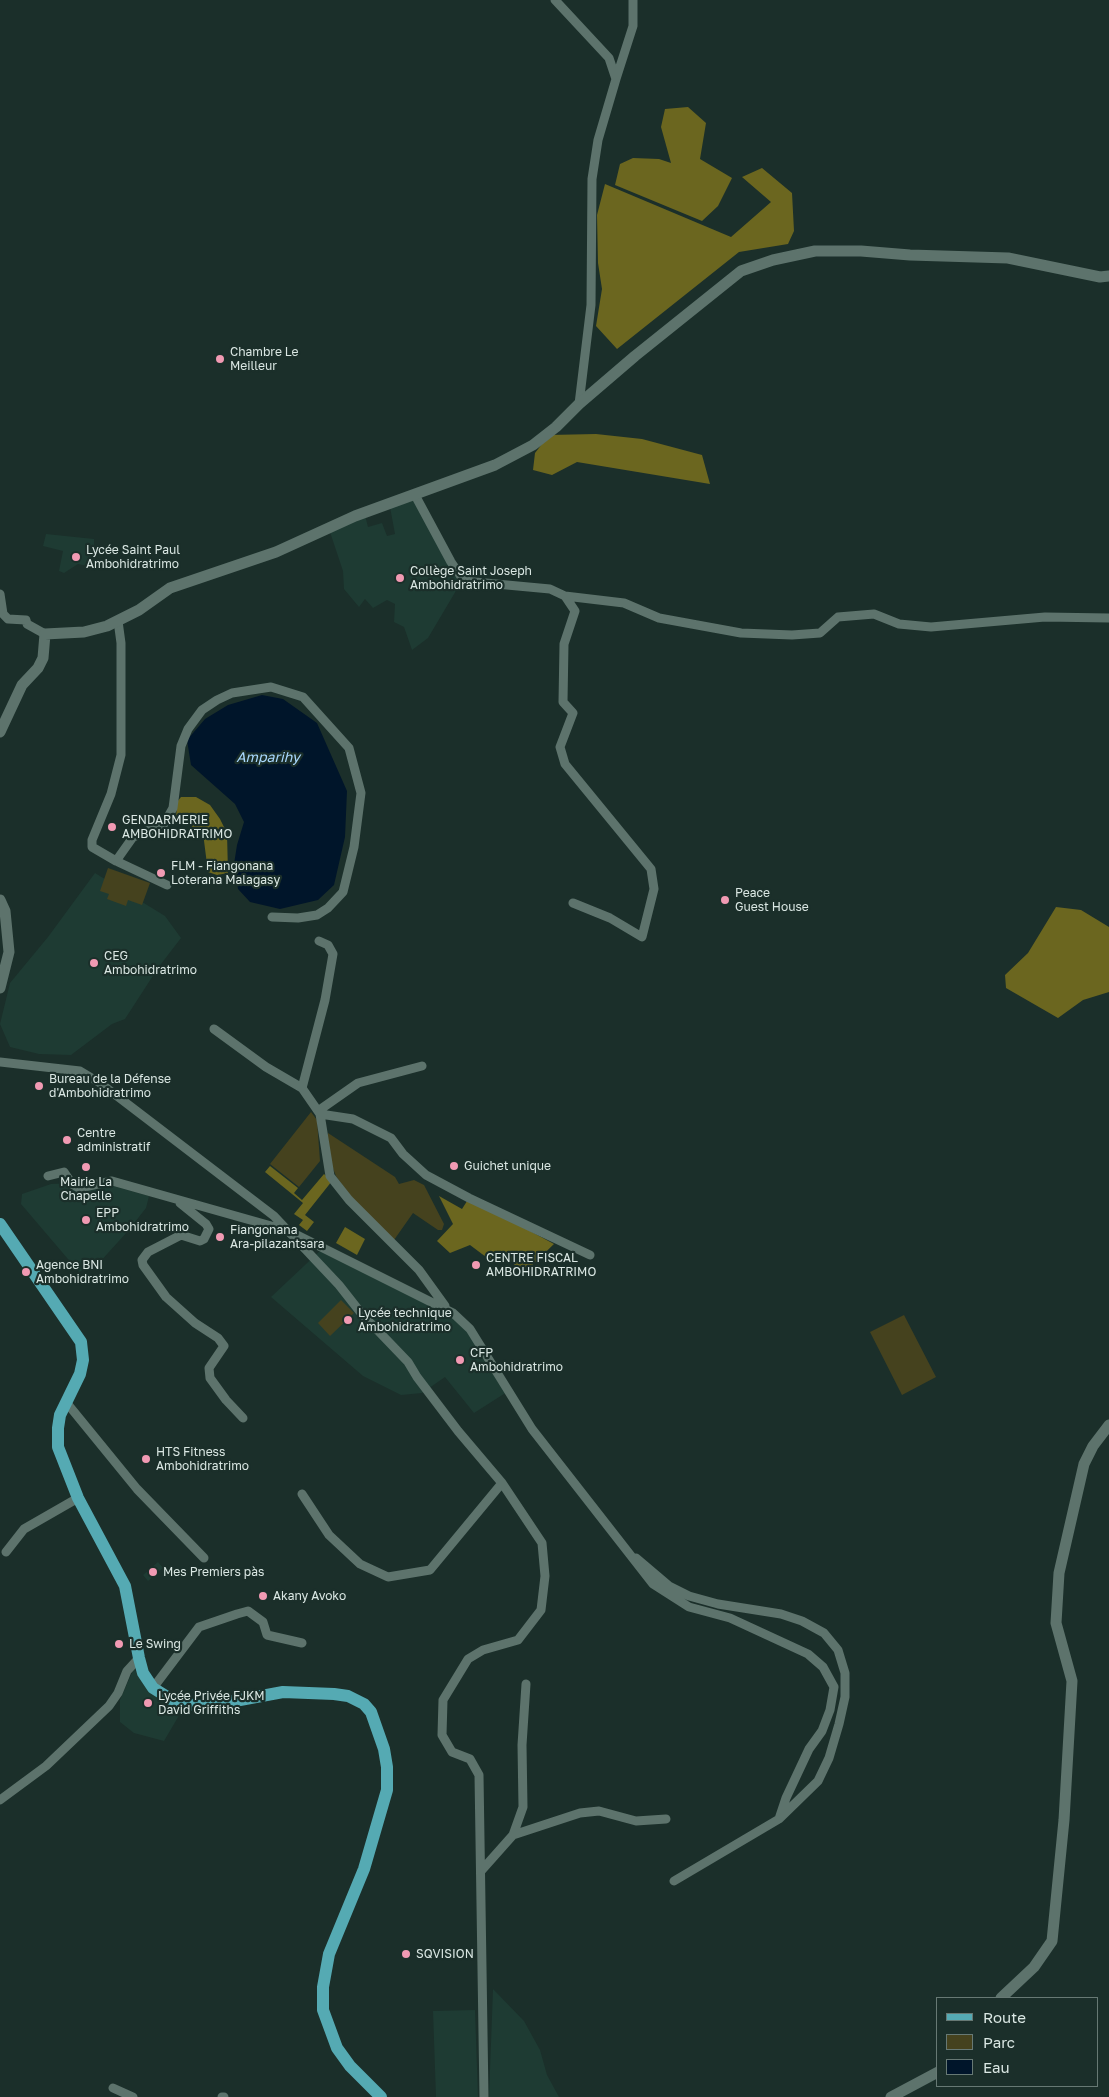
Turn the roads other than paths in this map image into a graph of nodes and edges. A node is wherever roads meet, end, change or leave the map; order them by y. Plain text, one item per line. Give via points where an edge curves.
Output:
1 (554, 0) edge
2 (633, 0) edge
3 (616, 79) junction
4 (1109, 276) edge
5 (579, 404) junction
6 (414, 495) junction
7 (0, 594) edge
8 (565, 596) junction
9 (1109, 618) edge
10 (118, 621) junction
11 (45, 634) junction
12 (0, 732) edge
13 (116, 861) junction
14 (167, 885) dead end
15 (0, 900) edge
16 (573, 903) dead end
17 (272, 918) dead end
18 (319, 941) dead end
19 (0, 988) edge
20 (214, 1029) dead end
21 (0, 1062) edge
22 (422, 1066) dead end
23 (302, 1088) junction
24 (319, 1113) junction
25 (48, 1176) dead end
26 (176, 1200) junction
27 (0, 1224) edge
28 (289, 1231) junction
29 (590, 1255) dead end
30 (446, 1307) junction
31 (66, 1402) junction
32 (243, 1418) dead end
33 (1109, 1425) edge
34 (502, 1483) junction
35 (302, 1494) dead end
36 (78, 1498) junction
37 (6, 1552) dead end
38 (628, 1552) junction
39 (204, 1558) dead end
40 (302, 1643) dead end
41 (139, 1658) junction
42 (526, 1684) dead end
43 (153, 1688) junction
44 (0, 1800) edge
45 (666, 1819) dead end
46 (779, 1819) junction
47 (513, 1835) junction
48 (481, 1871) junction
49 (674, 1881) dead end
50 (1002, 1997) edge
51 (936, 2073) edge
52 (114, 2088) dead end
53 (133, 2097) edge
54 (381, 2097) edge
55 (484, 2097) edge
56 (891, 2097) edge

1 - 3 street via 609,58
2 - 3 street via 633,26
3 - 5 street via 598,140 592,179 591,305
4 - 5 street via 1100,277 1008,258 957,255 815,251 773,260 741,272
5 - 6 street via 533,445 495,465
6 - 8 street via 464,581 550,589
6 - 10 street via 355,516 276,552 170,588
7 - 11 street via 3,614 8,619 26,620 26,624
8 - 9 street via 624,603 659,618 741,632 792,635 820,633 838,617 874,614 898,624 931,627 1045,617
8 - 16 street via 575,611 564,644 563,702 573,713 560,747 565,764 651,869 654,890 642,937 610,918
10 - 11 street via 84,632
10 - 13 street via 121,643 121,755 111,794 92,840 92,847
11 - 12 street via 43,658 22,685
13 - 14 street
13 - 17 street via 133,837 164,824 173,808 181,746 188,729 202,710 232,692 271,687 303,697 349,748 361,793 354,847 343,892 328,908 318,915
15 - 19 street via 5,911 10,952
18 - 23 street via 328,945 333,954 325,1000
20 - 23 street via 266,1067
21 - 28 street via 80,1071 274,1216
22 - 24 street via 358,1083
23 - 24 street
24 - 29 street via 353,1119 391,1138 426,1175
24 - 30 street via 330,1176 349,1200 419,1270
25 - 26 street via 64,1172 79,1188 112,1181
26 - 28 street
26 - 32 street via 206,1224 209,1229 206,1235 200,1240 181,1235 148,1252 142,1260 143,1265 166,1297 224,1346 209,1368 210,1378
27 - 31 main road via 81,1342 83,1360 80,1374
28 - 30 street
28 - 34 street via 408,1362 458,1431
30 - 38 street via 470,1329 532,1429
31 - 36 main road via 60,1414 58,1447
31 - 39 street via 137,1489
33 - 50 street via 1084,1464 1059,1573 1056,1623 1072,1681 1064,1820 1052,1941 1034,1967
34 - 35 street via 430,1570 388,1577 360,1564 329,1535
34 - 48 street via 542,1543 545,1576 541,1610 518,1640 482,1650 468,1659 443,1700 442,1735 452,1752 470,1759 479,1775
36 - 37 street via 24,1530
36 - 41 main road via 125,1586
38 - 46 street via 653,1584 668,1595 689,1607 730,1618 808,1654 823,1667 834,1687 830,1710 786,1798
38 - 46 street via 669,1586 689,1596 802,1621 824,1632 838,1650 845,1673 845,1697 829,1758 818,1781
40 - 43 street via 267,1635 263,1622 248,1611 237,1614 199,1627
41 - 43 main road via 143,1673
41 - 44 street via 127,1671 109,1706 46,1766
42 - 47 street via 522,1745 523,1807
43 - 54 main road via 174,1702 198,1706 283,1692 334,1694 348,1696 364,1704 371,1712 384,1749 387,1790 364,1869 329,1954 323,2010 337,2048
45 - 47 street via 636,1820 599,1811 580,1813
46 - 49 street
47 - 48 street
48 - 55 street
51 - 56 street
52 - 53 street

